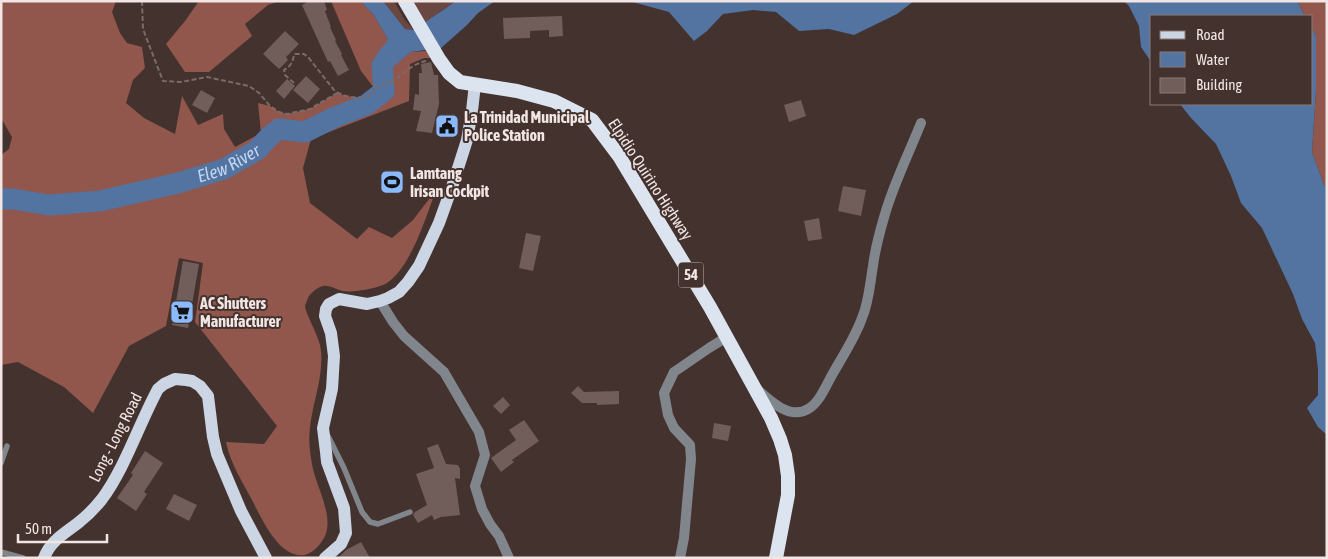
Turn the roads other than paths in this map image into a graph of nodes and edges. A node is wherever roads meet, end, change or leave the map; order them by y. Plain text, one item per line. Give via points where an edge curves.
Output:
1 (405, 1) edge
2 (475, 84) junction
3 (922, 122) dead end
4 (380, 301) junction
5 (727, 337) junction
6 (754, 387) junction
7 (324, 428) junction
8 (7, 446) dead end
9 (1, 463) edge
10 (410, 512) dead end
11 (1, 552) edge
12 (23, 558) edge
13 (44, 558) edge
14 (266, 558) edge
15 (324, 558) edge
16 (509, 558) edge
17 (680, 558) edge
18 (776, 558) edge

1 - 2 highway, Elpidio Quirino Highway / 54 via 432,56 460,82
2 - 4 main road via 467,140 439,223 408,282 399,292
2 - 5 highway, Elpidio Quirino Highway / 54 via 554,101 592,120 633,178
3 - 6 street via 885,213 863,318 815,403 801,412 785,410
4 - 7 main road via 367,304 339,299 333,300 326,309 334,356 332,389
4 - 16 street via 404,336 444,372 479,432 485,455 475,486 482,510
5 - 6 highway, Elpidio Quirino Highway / 54
5 - 17 street via 674,372 664,393 674,428 690,445
6 - 18 highway, Elpidio Quirino Highway / 54 via 771,418 787,469 788,495
7 - 10 lane via 362,512 370,522 378,524
7 - 15 main road via 327,462 344,508 346,533 340,544
8 - 9 lane
11 - 12 lane
13 - 14 main road, Long - Long Road via 56,539 102,499 158,389 175,379 192,381 208,396 217,454 241,511

